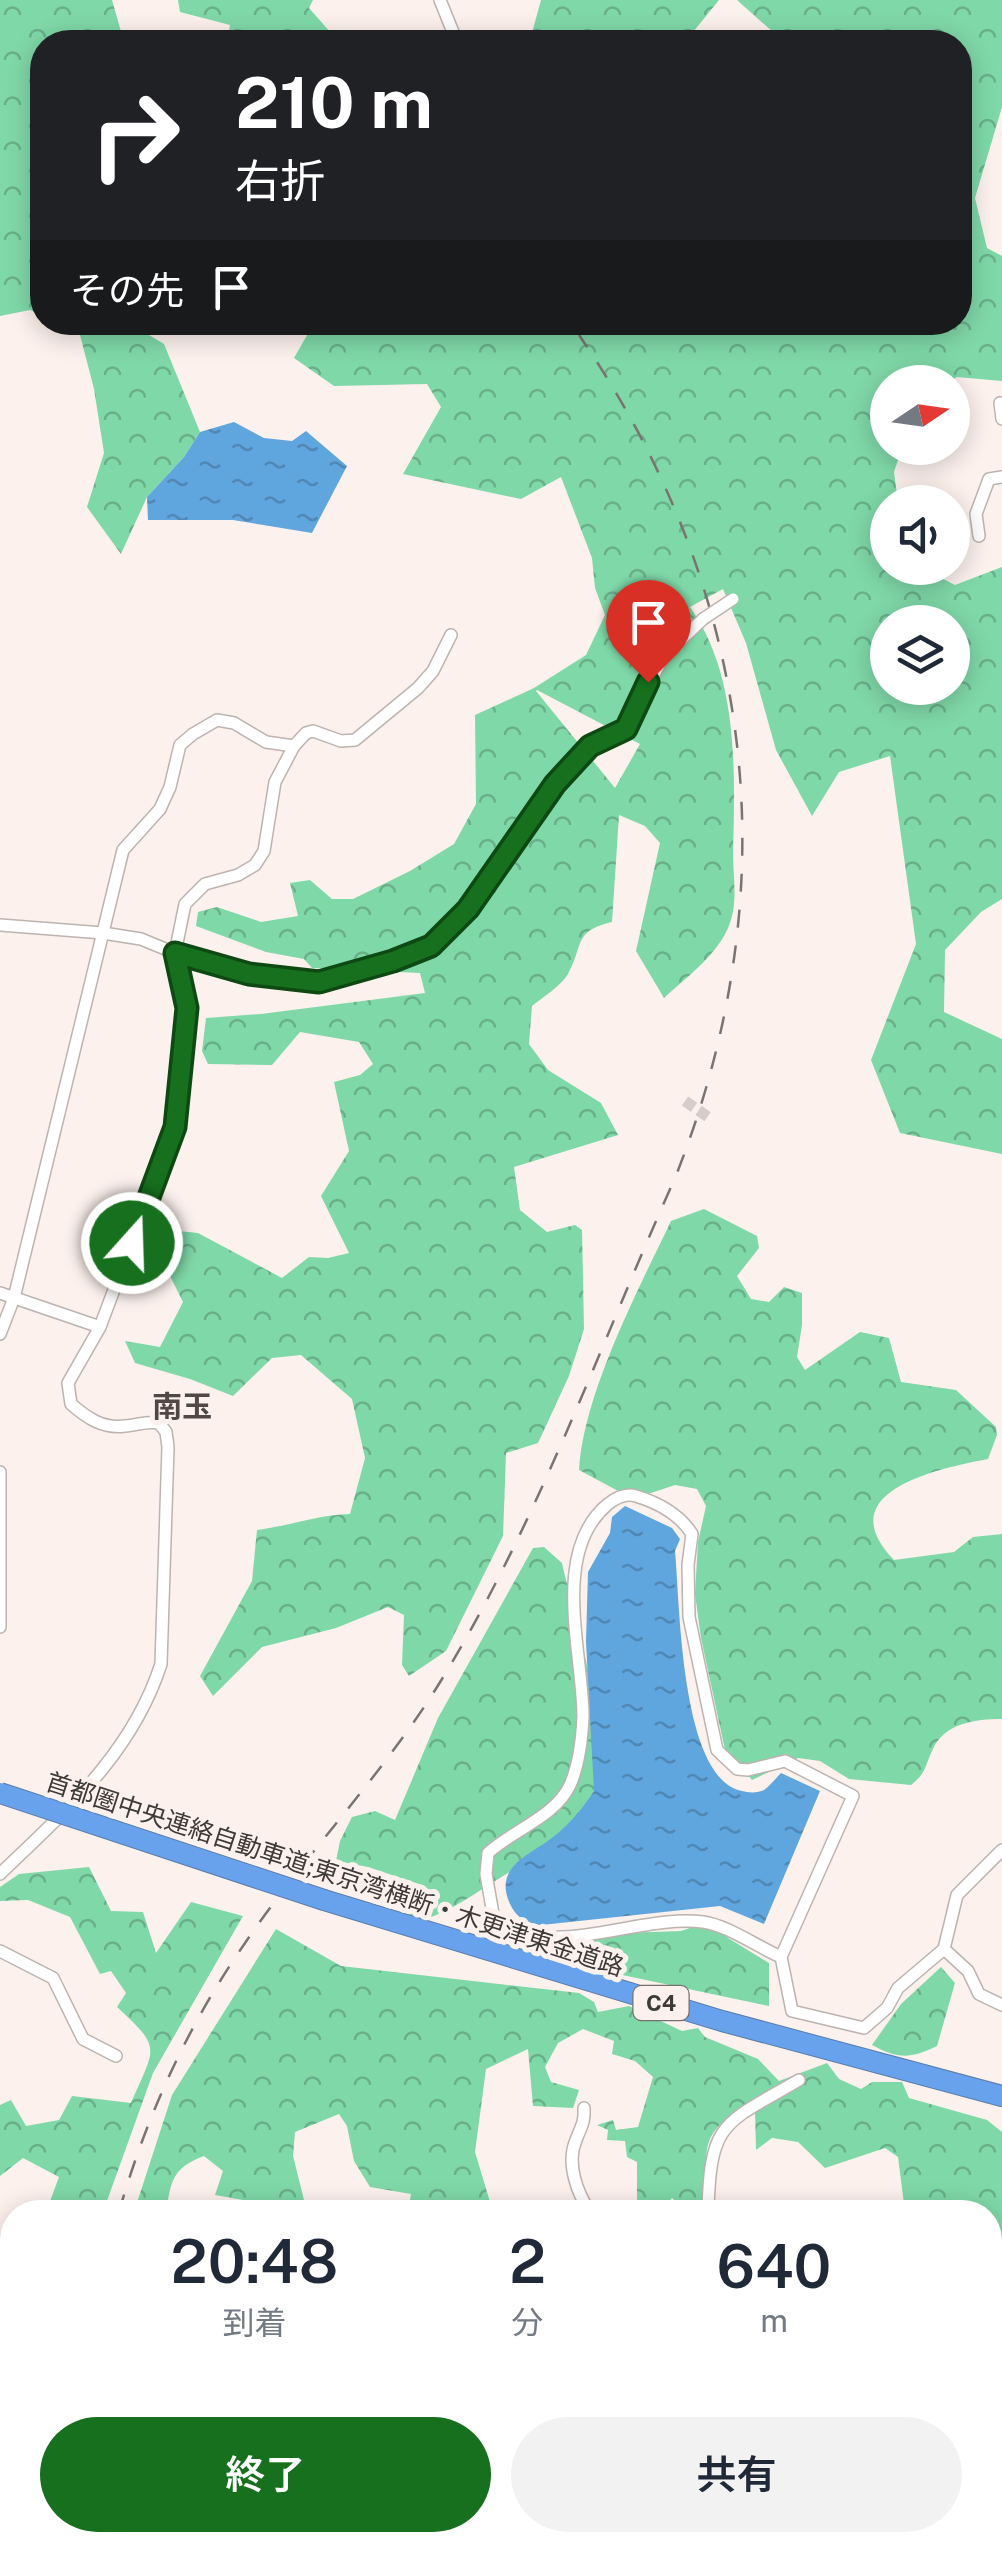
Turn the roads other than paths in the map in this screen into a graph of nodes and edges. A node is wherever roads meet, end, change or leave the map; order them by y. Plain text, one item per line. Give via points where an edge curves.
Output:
1 (440, 0) edge
2 (452, 30) edge
3 (1000, 403) edge
4 (1002, 419) edge
5 (1002, 476) edge
6 (978, 536) dead end
7 (733, 599) dead end
8 (452, 635) dead end
9 (294, 746) junction
10 (0, 926) edge
11 (103, 933) junction
12 (175, 953) junction
13 (0, 1293) edge
14 (14, 1298) junction
15 (100, 1328) junction
16 (0, 1334) edge
17 (0, 1472) edge
18 (0, 1627) edge
19 (0, 1794) edge
20 (1002, 1850) edge
21 (0, 1874) edge
22 (944, 1949) junction
23 (0, 1951) edge
24 (780, 1957) junction
25 (1002, 2005) edge
26 (116, 2056) dead end
27 (799, 2080) dead end
28 (1002, 2096) edge
29 (584, 2108) dead end
30 (582, 2200) edge
31 (709, 2200) edge

1 - 2 street
3 - 4 street
5 - 6 street via 989,479 984,491
7 - 12 street, bridge via 664,656 626,729 590,746 555,784 468,909 431,946 319,982 249,974
8 - 9 street via 418,688 355,740 313,731
9 - 11 street via 266,742 217,720 180,745 160,808 123,850
9 - 12 street via 276,782 264,851 238,875 193,892 184,904
10 - 11 street
11 - 12 street
11 - 14 street
12 - 15 street via 187,1008 175,1127
13 - 14 street
14 - 15 street
14 - 16 street
15 - 21 street via 68,1383 70,1404 106,1426 145,1421 166,1432 161,1664 102,1772
17 - 18 street
19 - 28 highway, 首都圏中央連絡自動車道;東京湾横断・木更津東金道路 / C4, bridge via 722,2021
20 - 22 street via 957,1896
22 - 24 street via 864,2028 792,2012
22 - 25 street via 980,1994
23 - 26 street via 53,1978 83,2039
24 - 24 street via 852,1796 786,1761 737,1769 716,1750 689,1616 692,1534 682,1518 642,1498 616,1498 589,1524 574,1580 582,1718 572,1782 552,1808 488,1853 493,1914 516,1930 548,1938 635,1924 706,1922
27 - 31 street via 725,2126 712,2154
29 - 30 street via 573,2169

